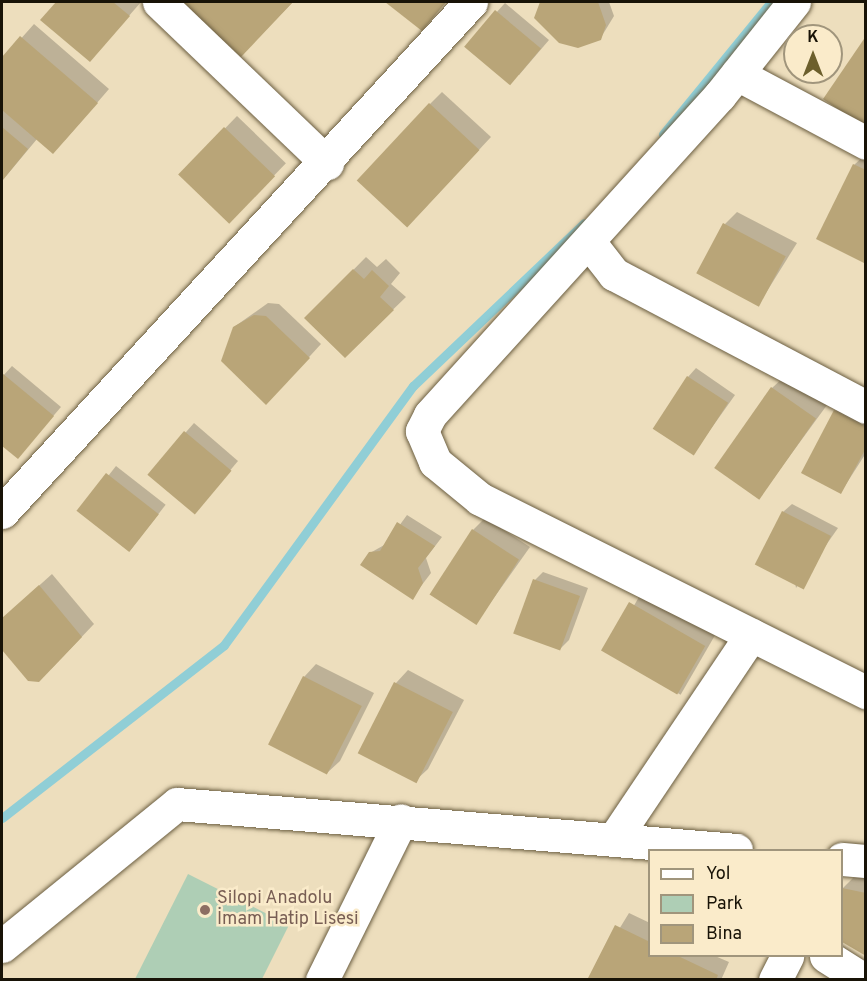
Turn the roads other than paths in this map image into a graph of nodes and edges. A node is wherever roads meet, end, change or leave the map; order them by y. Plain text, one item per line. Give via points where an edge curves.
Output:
1 (159, 2) edge
2 (471, 2) edge
3 (794, 2) edge
4 (737, 74) junction
5 (866, 143) edge
6 (327, 163) junction
7 (589, 242) junction
8 (866, 407) edge
9 (2, 512) edge
10 (751, 635) junction
11 (866, 692) edge
12 (401, 820) junction
13 (614, 839) junction
14 (725, 849) edge
15 (843, 859) edge
16 (866, 861) edge
17 (2, 946) edge
18 (786, 957) edge
19 (828, 957) edge
20 (322, 980) edge
21 (775, 980) edge
22 (864, 980) edge

1 - 6 street
2 - 6 street
3 - 4 street
4 - 5 street
4 - 7 street
6 - 9 street
7 - 8 street via 614,274
7 - 10 street via 430,415 422,431 430,452 435,462 480,499
10 - 11 street
10 - 13 street
12 - 13 street
12 - 17 street via 177,804
12 - 20 street
13 - 14 street
15 - 16 street
18 - 21 street
19 - 22 street

